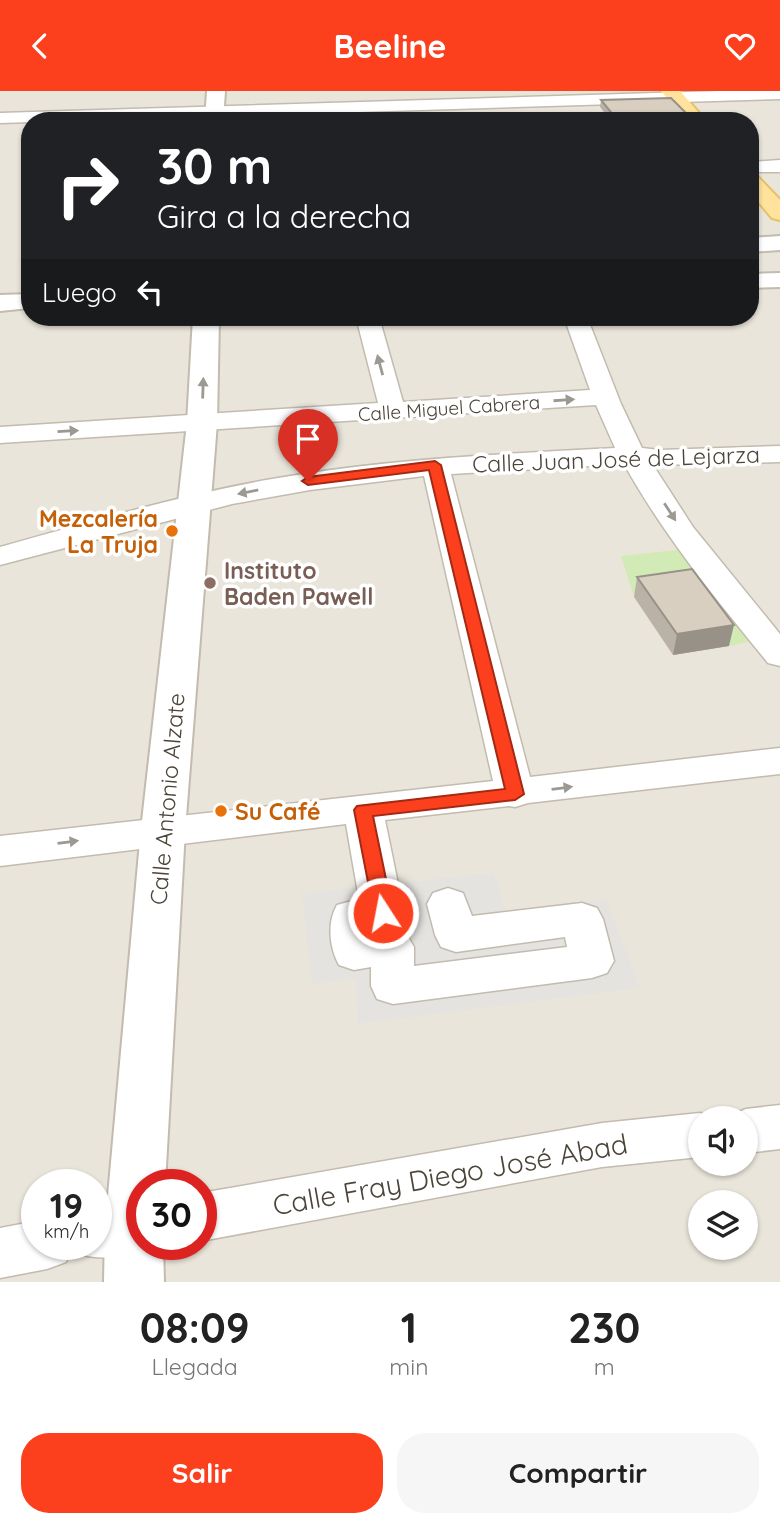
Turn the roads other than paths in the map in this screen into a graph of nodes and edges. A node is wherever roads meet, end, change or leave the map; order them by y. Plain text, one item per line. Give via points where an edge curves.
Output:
1 (216, 91) edge
2 (673, 94) edge
3 (780, 95) edge
4 (430, 98) edge
5 (486, 103) junction
6 (214, 112) edge
7 (339, 112) edge
8 (490, 112) edge
9 (688, 112) edge
10 (0, 118) edge
11 (21, 118) edge
12 (780, 166) edge
13 (759, 167) edge
14 (759, 190) edge
15 (780, 212) edge
16 (780, 243) edge
17 (759, 244) edge
18 (780, 280) edge
19 (759, 281) edge
20 (21, 302) edge
21 (0, 303) edge
22 (206, 326) edge
23 (369, 326) edge
24 (579, 326) edge
25 (606, 397) junction
26 (393, 412) junction
27 (202, 423) junction
28 (0, 435) edge
29 (780, 454) edge
30 (632, 455) junction
31 (435, 465) junction
32 (194, 505) junction
33 (0, 556) edge
34 (780, 656) edge
35 (780, 761) edge
36 (515, 794) junction
37 (363, 810) junction
38 (163, 830) junction
39 (0, 851) edge
40 (448, 904) dead end
41 (780, 1128) edge
42 (758, 1130) edge
43 (688, 1136) edge
44 (133, 1169) edge
45 (217, 1214) edge
46 (21, 1249) edge
47 (0, 1253) edge

1 - 6 street
2 - 3 street
2 - 5 street
2 - 9 main road
4 - 5 street
4 - 7 street
5 - 8 street
10 - 11 street
12 - 13 street
14 - 15 main road
16 - 17 street
18 - 19 street
20 - 21 street
27 -> 22 street, Calle Antonio Alzate
26 -> 23 street
24 - 25 street
26 -> 25 street, Calle Miguel Cabrera
25 - 30 street
26 - 27 street, Calle Miguel Cabrera
28 -> 27 street, Calle Miguel Cabrera
27 - 32 street, Calle Antonio Alzate
29 - 30 street, Calle Juan José de Lejarza
30 - 31 street, Calle Juan José de Lejarza
30 -> 34 street via 708,569
31 -> 32 street, Calle Juan José de Lejarza via 308,481
31 - 36 street
32 - 33 street, Calle Juan José de Lejarza
32 - 38 street, Calle Antonio Alzate
36 -> 35 street
36 - 37 street
37 - 38 street
37 - 40 street via 383,913 352,916 354,953 392,947 393,986 592,961 582,919 456,935
39 -> 38 street
38 - 44 street, Calle Antonio Alzate
41 - 42 street
43 - 45 street, Calle Fray Diego José Abad via 602,1145
46 - 47 street

